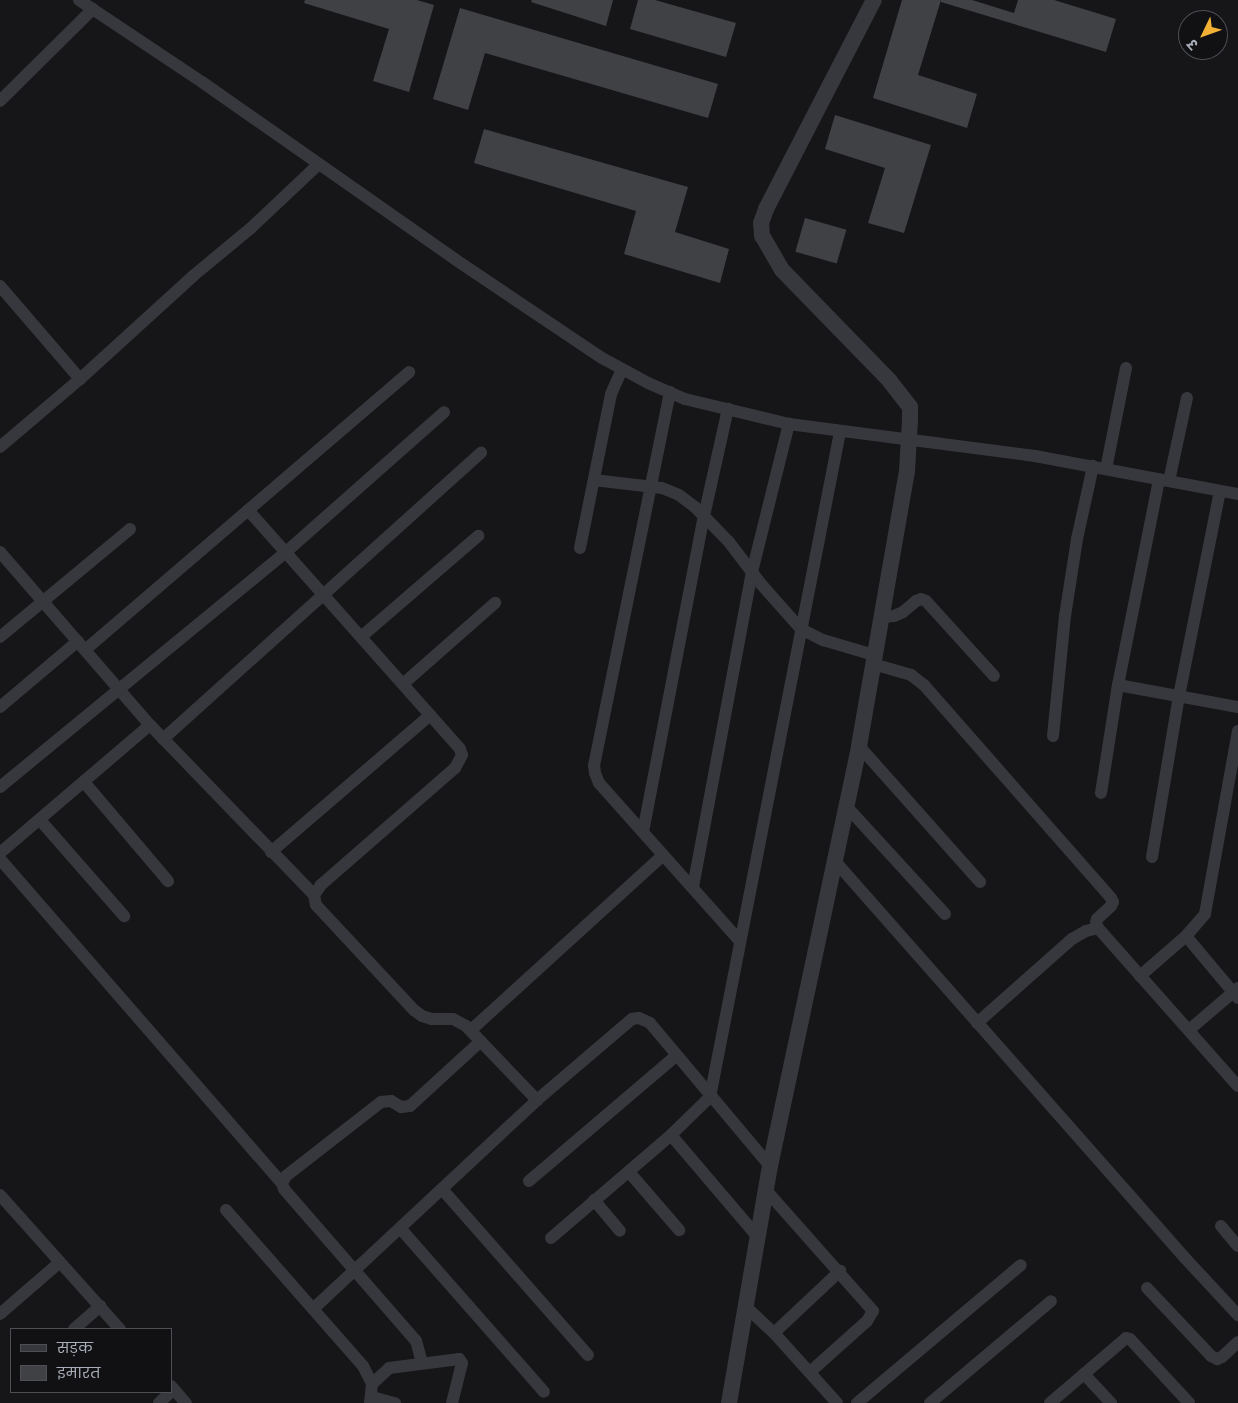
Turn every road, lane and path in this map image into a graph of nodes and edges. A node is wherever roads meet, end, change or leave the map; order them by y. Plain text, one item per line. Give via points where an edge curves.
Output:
1 (80, 0) edge
2 (874, 0) edge
3 (94, 9) junction
4 (0, 100) edge
5 (319, 164) junction
6 (0, 286) edge
7 (1126, 368) dead end
8 (622, 369) junction
9 (410, 372) dead end
10 (80, 379) junction
11 (670, 392) junction
12 (1187, 398) dead end
13 (728, 409) junction
14 (444, 412) dead end
15 (790, 424) junction
16 (840, 432) junction
17 (909, 440) junction
18 (0, 447) edge
19 (481, 453) dead end
20 (1093, 466) junction
21 (1106, 469) junction
22 (594, 480) junction
23 (1164, 480) junction
24 (653, 487) junction
25 (1220, 490) junction
26 (1238, 494) edge
27 (248, 510) junction
28 (704, 516) junction
29 (130, 529) dead end
30 (478, 536) dead end
31 (580, 548) dead end
32 (286, 552) junction
33 (0, 553) edge
34 (752, 572) junction
35 (323, 594) junction
36 (42, 602) junction
37 (495, 603) dead end
38 (881, 617) junction
39 (801, 629) junction
40 (0, 637) edge
41 (361, 637) junction
42 (81, 646) junction
43 (874, 660) junction
44 (994, 676) dead end
45 (403, 684) junction
46 (1118, 685) junction
47 (119, 689) junction
48 (1179, 696) junction
49 (0, 707) edge
50 (1238, 707) edge
51 (430, 715) junction
52 (150, 725) junction
53 (1238, 731) edge
54 (1053, 736) dead end
55 (163, 739) junction
56 (859, 746) junction
57 (84, 782) junction
58 (0, 787) edge
59 (1101, 793) dead end
60 (847, 807) junction
61 (40, 820) junction
62 (642, 832) junction
63 (271, 852) junction
64 (0, 853) edge
65 (663, 854) junction
66 (1152, 857) dead end
67 (0, 859) edge
68 (834, 860) junction
69 (168, 881) dead end
70 (980, 882) dead end
71 (693, 887) junction
72 (314, 895) junction
73 (945, 914) dead end
74 (124, 916) dead end
75 (1098, 928) junction
76 (1186, 936) junction
77 (740, 941) junction
78 (1140, 976) junction
79 (1236, 993) edge
80 (977, 1023) junction
81 (470, 1030) junction
82 (1189, 1030) junction
83 (481, 1041) junction
84 (676, 1056) junction
85 (1238, 1086) edge
86 (710, 1097) junction
87 (537, 1100) junction
88 (672, 1135) junction
89 (770, 1166) junction
90 (629, 1172) junction
91 (528, 1181) dead end
92 (282, 1183) junction
93 (442, 1189) junction
94 (765, 1189) junction
95 (0, 1194) edge
96 (594, 1200) junction
97 (226, 1210) dead end
98 (1220, 1226) dead end
99 (400, 1228) junction
100 (679, 1230) dead end
101 (620, 1231) dead end
102 (756, 1235) junction
103 (551, 1238) dead end
104 (1238, 1246) edge
105 (60, 1262) junction
106 (1021, 1265) dead end
107 (356, 1269) junction
108 (840, 1271) junction
109 (1147, 1288) dead end
110 (1051, 1301) dead end
111 (100, 1306) junction
112 (746, 1307) junction
113 (313, 1309) junction
114 (0, 1314) edge
115 (1238, 1315) edge
116 (75, 1328) edge
117 (119, 1328) edge
118 (774, 1333) junction
119 (1238, 1342) edge
120 (588, 1355) dead end
121 (422, 1363) junction
122 (810, 1372) junction
123 (1084, 1374) junction
124 (172, 1390) edge
125 (544, 1392) dead end
126 (169, 1393) edge
127 (371, 1395) edge
128 (159, 1403) edge
129 (186, 1403) edge
130 (395, 1403) edge
131 (452, 1403) edge
132 (729, 1403) edge
133 (837, 1403) edge
134 (856, 1403) edge
135 (930, 1403) edge
136 (1050, 1403) edge
137 (1111, 1403) edge
138 (1189, 1403) edge

1 - 3 street
2 - 17 street via 766,209 761,228 762,236 782,270 904,397 910,407
3 - 4 street
3 - 5 street
5 - 8 street via 462,264
5 - 10 street
6 - 10 street
7 - 21 street
8 - 11 street
8 - 22 street via 612,394
9 - 27 street
10 - 18 street
11 - 13 street
11 - 24 street
12 - 23 street
13 - 15 street
13 - 28 street
14 - 32 street
15 - 16 street
15 - 34 street
16 - 17 street
16 - 39 street
17 - 20 street
17 - 38 street via 907,471
19 - 35 street
20 - 21 street
20 - 54 street via 1065,616
21 - 23 street
22 - 24 street
22 - 31 street
23 - 25 street
23 - 46 street
24 - 28 street via 679,494
24 - 62 street via 594,765 599,783
25 - 26 street
25 - 48 street
27 - 32 street
27 - 42 street
28 - 34 street
28 - 62 street
29 - 36 street
30 - 41 street
32 - 35 street
32 - 47 street
33 - 36 street
34 - 39 street
34 - 71 street
35 - 41 street
35 - 55 street
36 - 40 street
36 - 42 street
37 - 45 street
38 - 43 street
38 - 44 street via 903,612 916,600 926,601
39 - 43 street
39 - 77 street
41 - 45 street
42 - 47 street
42 - 49 street
43 - 56 street
43 - 75 street via 911,675 924,685 1111,898 1111,906 1097,919
45 - 51 street
46 - 48 street
46 - 59 street
47 - 52 street
47 - 58 street
48 - 50 street
48 - 66 street
51 - 63 street
51 - 72 street via 460,749 460,761 321,885
52 - 55 street
52 - 57 street
53 - 76 street via 1205,914
55 - 63 street
56 - 60 street
56 - 70 street
57 - 61 street
57 - 69 street
60 - 68 street
60 - 73 street
61 - 64 street
61 - 74 street
62 - 65 street
63 - 72 street
65 - 71 street
65 - 81 street
67 - 92 street
68 - 80 street
68 - 89 street
71 - 77 street
72 - 81 street via 316,905 414,1010 432,1019 453,1019
75 - 78 street
75 - 80 street via 1072,939
76 - 78 street
76 - 79 street
77 - 86 street
78 - 82 street
79 - 82 street
80 - 115 street
81 - 83 street
82 - 85 street
83 - 87 street
83 - 92 street via 410,1106 381,1102 286,1176
84 - 86 street
84 - 87 street via 650,1023 640,1018 632,1019
84 - 91 street
86 - 88 street
86 - 89 street
87 - 93 street
88 - 90 street
88 - 102 street
89 - 94 street
90 - 96 street
90 - 100 street
92 - 107 street
93 - 99 street
93 - 120 street
94 - 102 street
94 - 108 street
95 - 105 street
96 - 101 street
96 - 103 street
97 - 113 street
98 - 104 street
99 - 107 street
99 - 125 street
102 - 112 street
105 - 111 street
105 - 114 street
106 - 134 street
107 - 113 street
107 - 121 street via 416,1341
108 - 118 street
108 - 122 street via 873,1311
109 - 119 street via 1211,1356 1222,1357
110 - 135 street
111 - 116 street
111 - 117 street
112 - 118 street
112 - 132 street
113 - 127 street via 362,1366
118 - 122 street
121 - 127 street via 389,1368
121 - 131 street via 461,1360
122 - 133 street
123 - 136 street
123 - 137 street
123 - 138 street via 1126,1338 1130,1339
124 - 129 street
126 - 128 street
127 - 130 street

